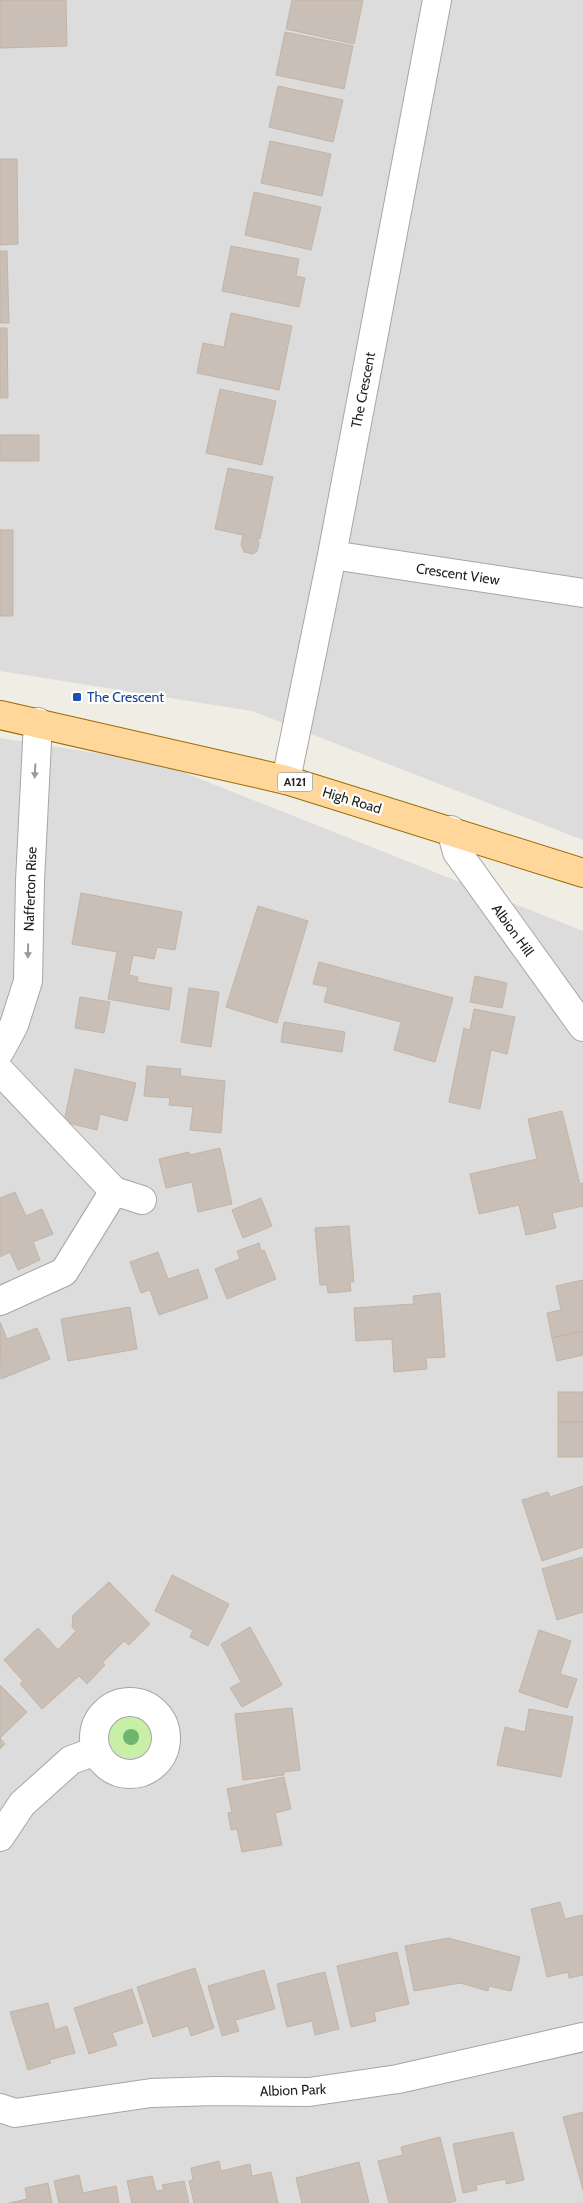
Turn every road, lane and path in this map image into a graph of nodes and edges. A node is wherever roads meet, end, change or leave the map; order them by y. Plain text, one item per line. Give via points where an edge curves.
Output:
1 (437, 0) edge
2 (332, 555) junction
3 (583, 593) edge
4 (0, 715) edge
5 (38, 722) junction
6 (286, 780) junction
7 (450, 830) junction
8 (583, 873) edge
9 (583, 1027) edge
10 (0, 1051) edge
11 (0, 1071) edge
12 (114, 1191) junction
13 (142, 1200) dead end
14 (0, 1301) edge
15 (96, 1751) dead end
16 (0, 1836) edge
17 (583, 2038) edge
18 (0, 2108) edge

1 - 2 street, The Crescent
2 - 3 street, Crescent View
2 - 6 street, The Crescent
4 - 5 main road, High Road / A121
5 - 6 main road, High Road / A121
5 -> 10 street, Nafferton Rise via 28,981 14,1025
6 - 7 main road, High Road / A121
7 - 8 main road, High Road / A121
7 - 9 street, Albion Hill via 457,852
11 - 12 street
12 - 13 street
12 - 14 street via 64,1272
15 - 16 street via 64,1766 22,1804
17 - 18 street, Albion Park via 398,2079 309,2092 151,2093 15,2113

